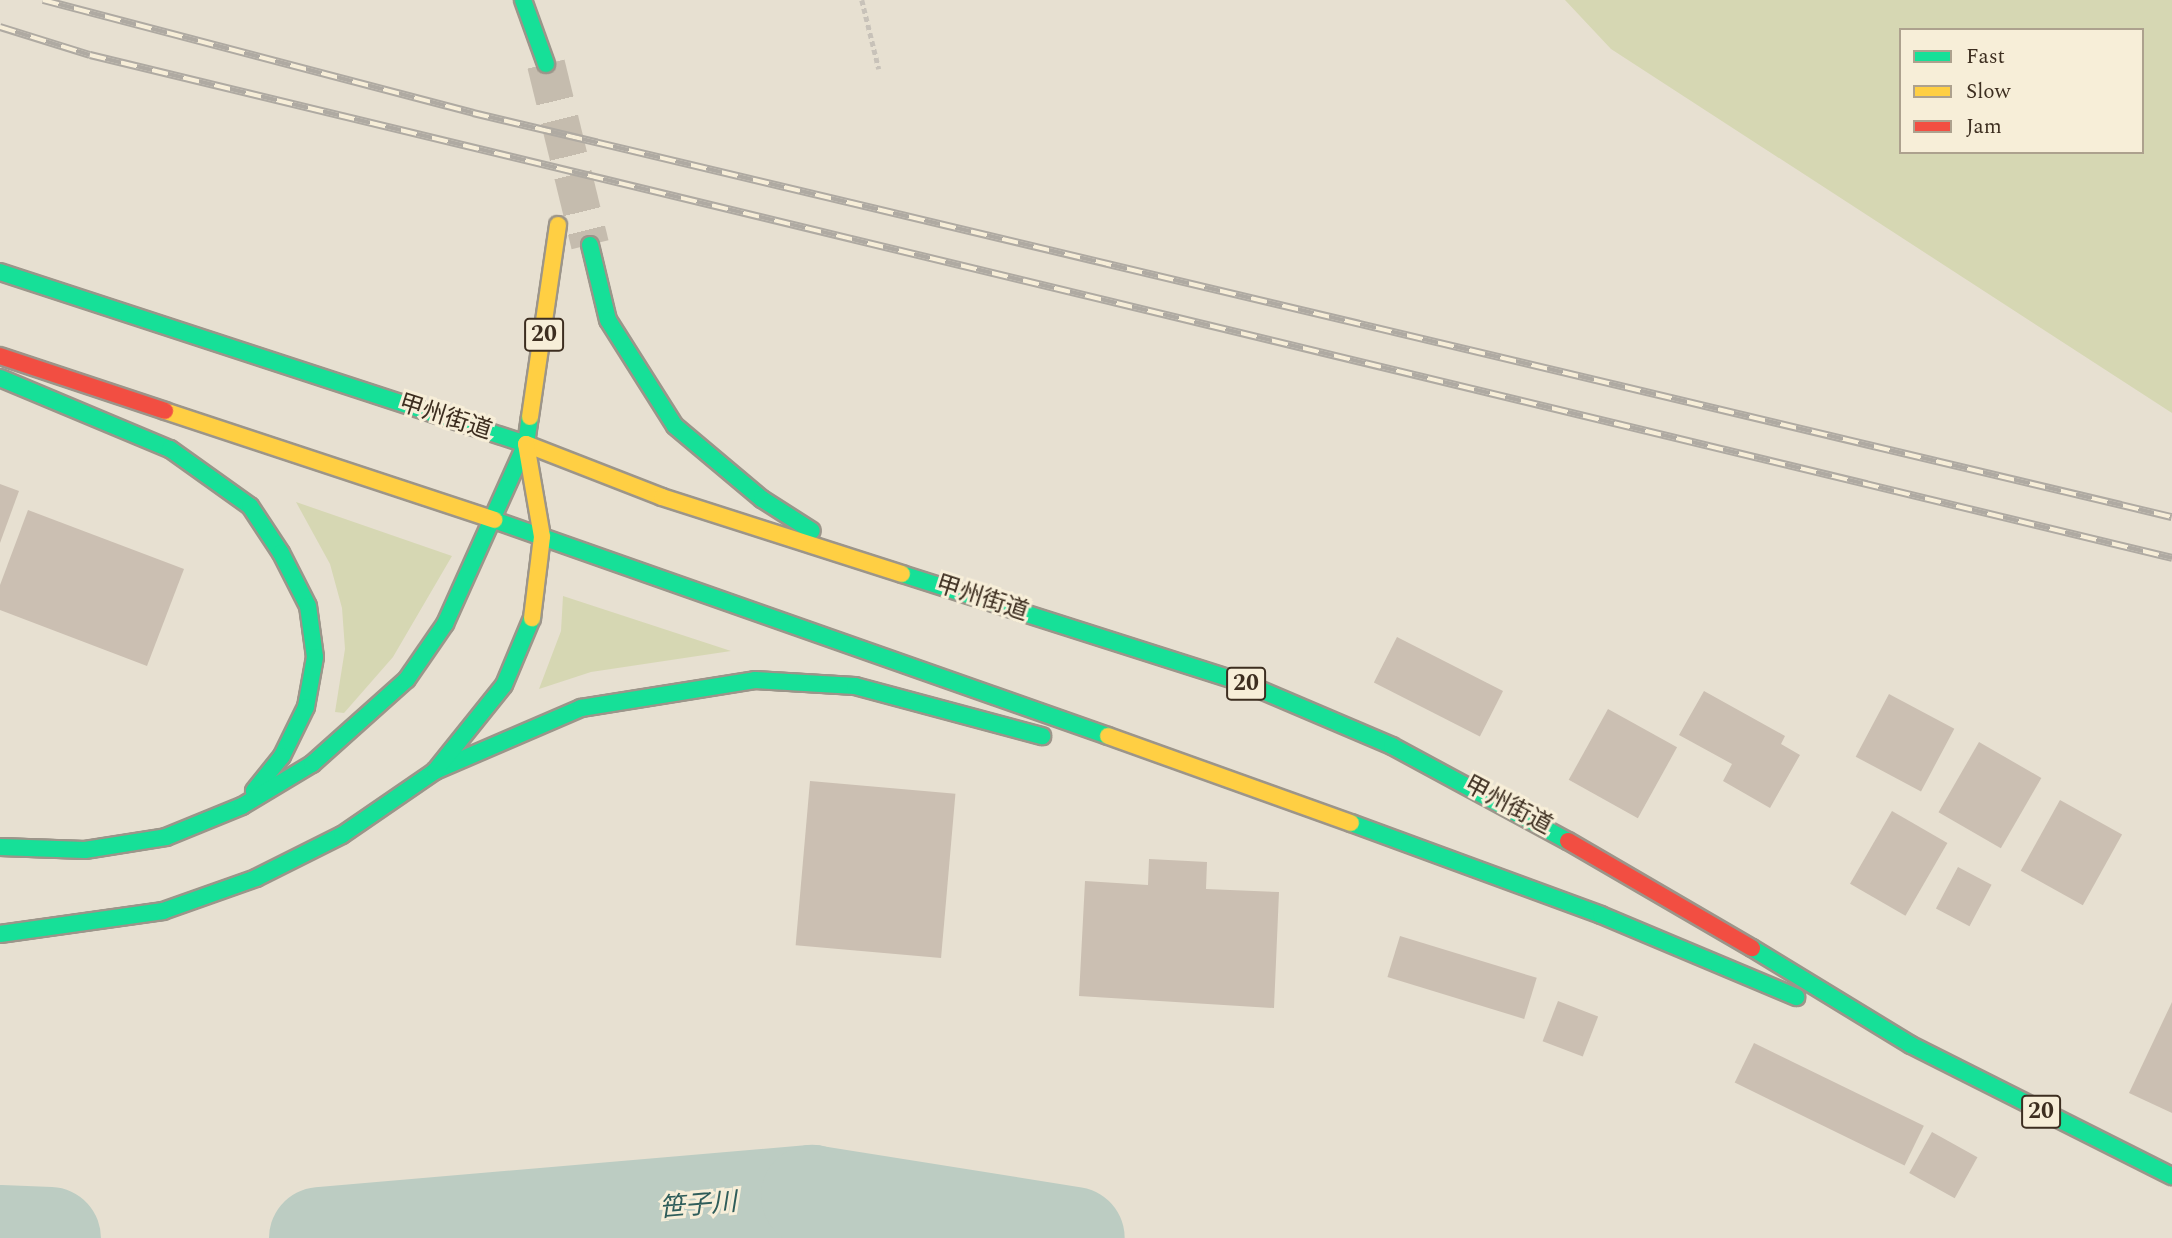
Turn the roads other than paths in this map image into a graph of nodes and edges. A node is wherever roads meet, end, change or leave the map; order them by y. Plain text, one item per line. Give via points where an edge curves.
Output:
1 (523, 0) edge
2 (546, 64) tunnel mouth
3 (558, 225) dead end
4 (590, 245) tunnel mouth
5 (0, 272) edge
6 (0, 356) edge
7 (0, 377) edge
8 (526, 444) junction
9 (495, 520) junction
10 (542, 537) junction
11 (858, 560) junction
12 (435, 771) junction
13 (1252, 787) junction
14 (242, 806) junction
15 (0, 848) edge
16 (0, 934) edge
17 (1911, 1045) junction
18 (2172, 1176) edge

1 - 2 main road
3 - 8 main road, 20
4 - 11 main road via 608,320 675,426 762,499
5 - 8 main road, 甲州街道
6 - 9 main road, 甲州街道
7 - 14 main road via 170,449 250,506 281,553 308,606 315,657 306,707 282,756
8 - 9 main road, 20
8 - 10 main road, 20
8 - 11 main road, 甲州街道 / 20 via 662,497
9 - 10 main road, 甲州街道 / 20
9 - 14 main road via 444,624 407,678 312,764
10 - 12 main road via 526,640 504,685
10 - 13 main road, 甲州街道 / 20
11 - 17 main road, 甲州街道 / 20 via 1249,685 1392,746 1640,879
12 - 13 main road via 512,733 581,708 755,680 855,686
12 - 16 main road via 342,835 256,878 163,911
13 - 17 main road, 甲州街道 / 20 via 1601,915
14 - 15 main road via 166,837 85,850
17 - 18 main road, 甲州街道 / 20

